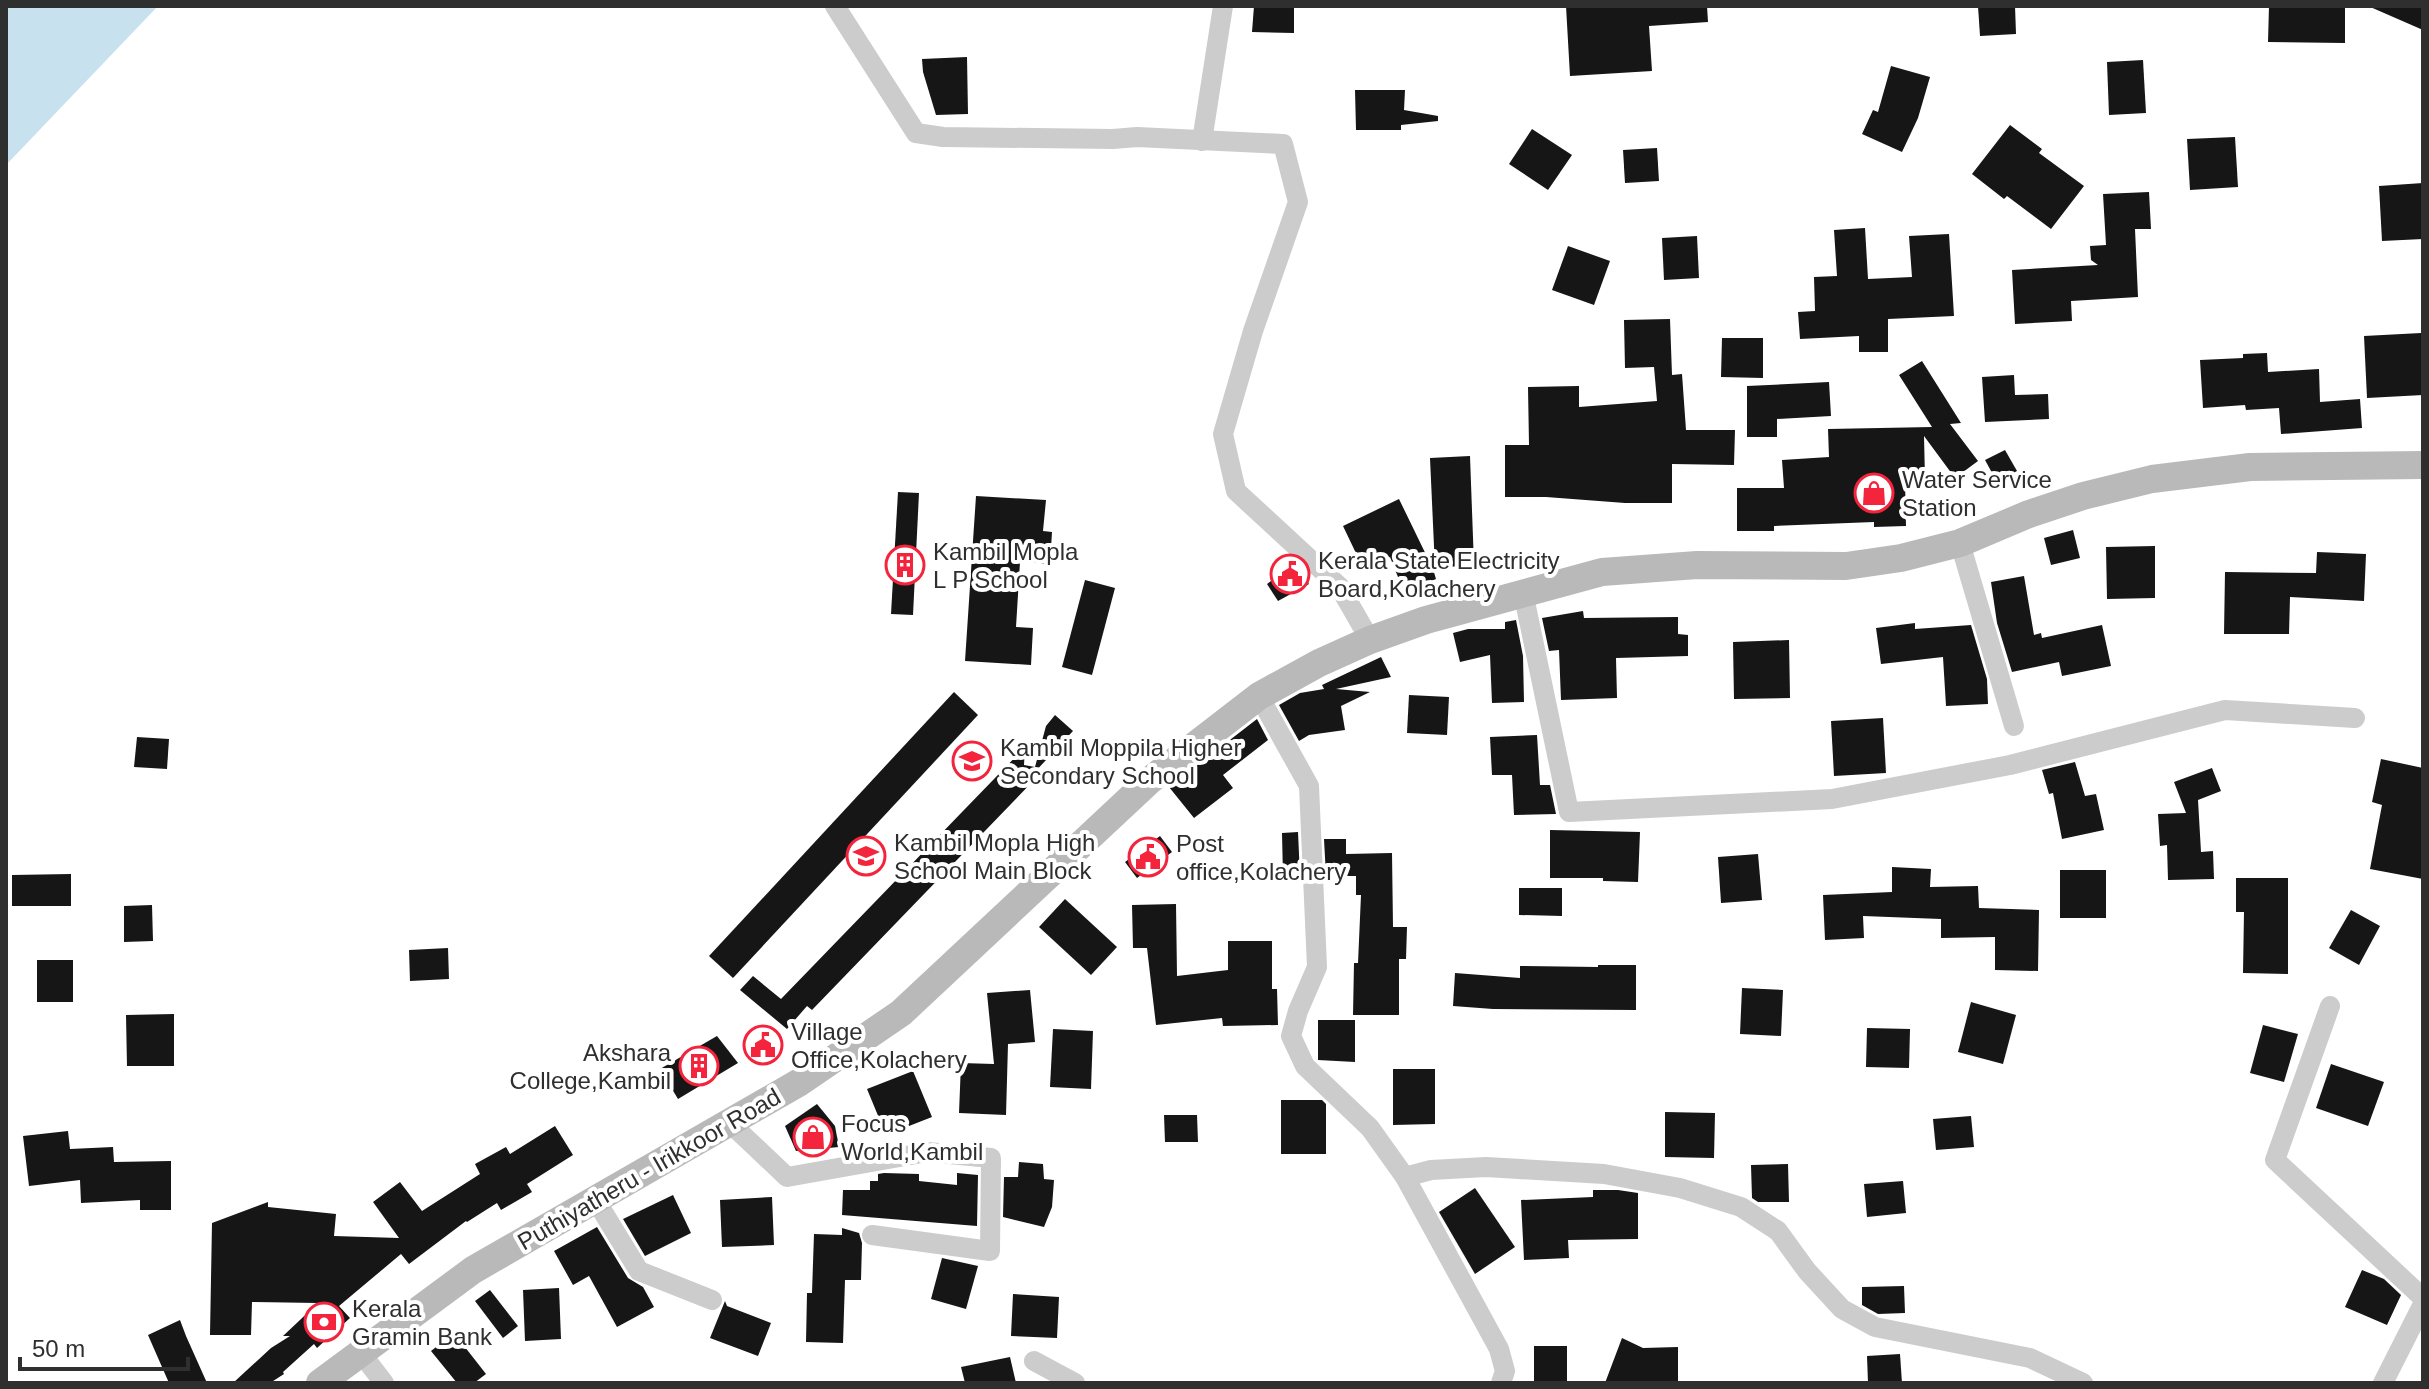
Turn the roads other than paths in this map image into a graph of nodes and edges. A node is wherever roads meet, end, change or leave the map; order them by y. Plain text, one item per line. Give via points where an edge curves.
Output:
1 (835, 6) edge
2 (1223, 6) edge
3 (1202, 141) junction
4 (2423, 465) edge
5 (1960, 543) junction
6 (1523, 592) junction
7 (1370, 640) junction
8 (1259, 696) junction
9 (2355, 718) dead end
10 (2014, 726) dead end
11 (2330, 1006) dead end
12 (730, 1123) junction
13 (1405, 1177) junction
14 (595, 1199) junction
15 (872, 1235) dead end
16 (2423, 1298) edge
17 (712, 1300) dead end
18 (2423, 1304) edge
19 (361, 1353) junction
20 (1034, 1361) dead end
21 (320, 1383) edge
22 (384, 1383) edge
23 (1075, 1383) edge
24 (1501, 1383) edge
25 (2083, 1383) edge
26 (2383, 1383) edge

1 - 3 street via 916,133
2 - 3 street
3 - 7 street via 1283,144 1298,202 1223,434 1236,491 1339,586
4 - 5 main road, Puthiyatheru - Irikkoor Road via 2250,467 2152,479 2042,509
5 - 6 main road, Puthiyatheru - Irikkoor Road via 1846,566 1697,565 1602,572
5 - 10 street
6 - 7 main road, Puthiyatheru - Irikkoor Road
6 - 9 street via 1569,812 1832,799 2010,765 2225,710
7 - 8 main road, Puthiyatheru - Irikkoor Road
8 - 12 main road, Puthiyatheru - Irikkoor Road via 1149,781 901,1013
8 - 13 street via 1309,786 1317,967 1291,1036 1305,1066 1370,1128
11 - 16 street via 2275,1160
12 - 14 main road, Puthiyatheru - Irikkoor Road
12 - 15 street via 787,1177 928,1152 991,1158 990,1251
13 - 24 street via 1499,1349 1505,1371
13 - 25 street via 1486,1167 1604,1174 1680,1188 1741,1207 1778,1231 1842,1309 1875,1327 2030,1358
14 - 17 street via 639,1271
14 - 19 main road, Puthiyatheru - Irikkoor Road via 473,1270
18 - 26 street
19 - 21 main road, Puthiyatheru - Irikkoor Road
19 - 22 street
20 - 23 street

